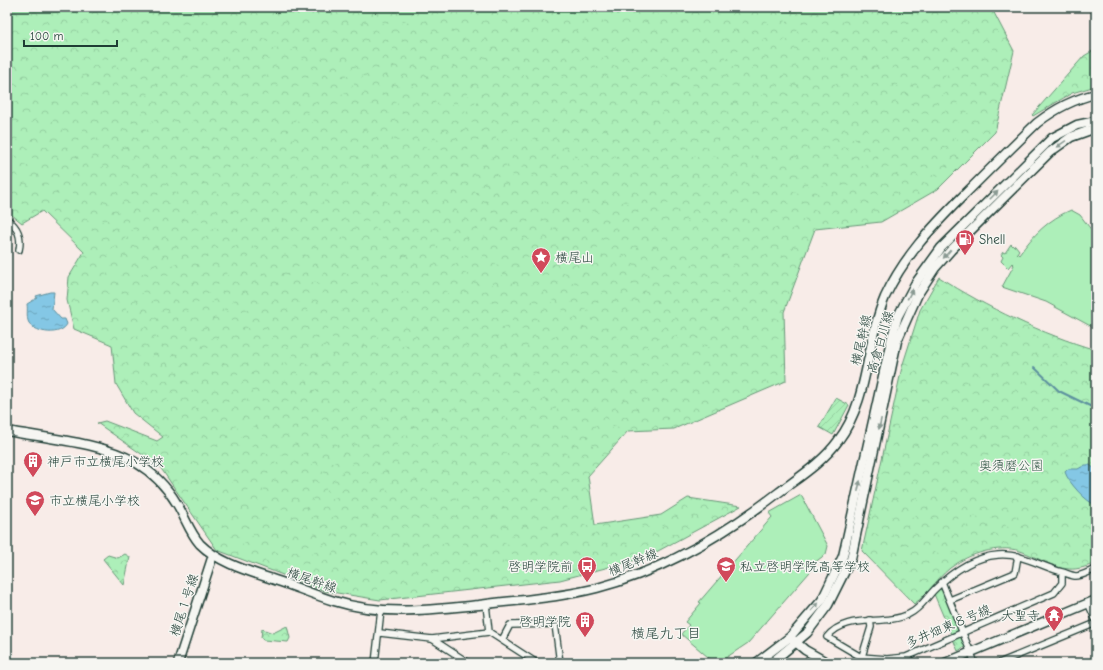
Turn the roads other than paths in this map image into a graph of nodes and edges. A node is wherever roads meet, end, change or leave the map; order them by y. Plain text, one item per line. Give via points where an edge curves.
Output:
1 (1096, 94) edge
2 (1096, 121) edge
3 (1096, 128) edge
4 (7, 219) edge
5 (19, 250) dead end
6 (7, 431) edge
7 (213, 555) junction
8 (1018, 556) junction
9 (1096, 569) edge
10 (1062, 572) junction
11 (942, 582) junction
12 (950, 600) junction
13 (1096, 600) edge
14 (1088, 603) junction
15 (486, 604) junction
16 (381, 610) junction
17 (870, 620) junction
18 (1096, 622) edge
19 (489, 632) junction
20 (963, 632) junction
21 (380, 633) junction
22 (432, 639) junction
23 (502, 640) junction
24 (793, 640) junction
25 (971, 652) junction
26 (861, 657) junction
27 (1096, 660) edge
28 (757, 662) edge
29 (178, 663) edge
30 (375, 663) edge
31 (469, 663) edge
32 (537, 663) edge
33 (560, 663) edge
34 (771, 663) edge
35 (828, 663) edge
36 (860, 663) edge
37 (945, 663) edge
38 (975, 663) edge
39 (999, 663) edge
40 (1089, 663) edge

1 - 15 street, 横尾幹線 via 1071,101 1037,123 931,228 913,250 893,280 880,311 854,416 835,445 811,468 747,516 683,554 630,578 594,589
24 -> 2 street, 高倉白川線 via 822,600 843,556 891,340 898,316 915,284 941,248 1052,138 1077,124
3 -> 24 street, 高倉白川線 via 1071,137 1050,152 951,250 918,294 897,341 851,559 828,605 807,633
4 - 5 street via 18,230 21,242
6 - 7 street, 横尾幹線 via 104,449 136,462 167,489 196,539
7 - 16 street, 横尾幹線 via 238,567 336,601
7 - 29 street, 横尾１号線
8 - 10 street
8 - 11 street via 994,556 973,562 961,567
8 - 12 street via 1016,573
9 - 10 street via 1076,576
10 - 20 street, 多井畑東８号線 via 1062,583 1054,593
11 - 12 street
11 - 17 street via 909,614 899,618
12 - 20 street
13 - 14 street
14 - 18 street
14 - 25 street
15 - 16 street, 横尾幹線 via 418,611
15 - 19 street
16 - 21 street
17 - 26 street via 871,627
17 - 26 street, 多井畑東８号線 via 844,624 831,632 827,638
18 - 39 street
19 - 22 street
19 - 23 street
20 - 25 street
20 - 26 street, 多井畑東８号線 via 906,657
21 - 22 street
21 - 30 street
22 - 31 street
23 - 32 street
23 - 33 street via 510,625 555,624
24 - 28 street
24 - 34 street
24 - 35 street
25 - 37 street
25 - 38 street
26 - 36 street
27 - 40 street

